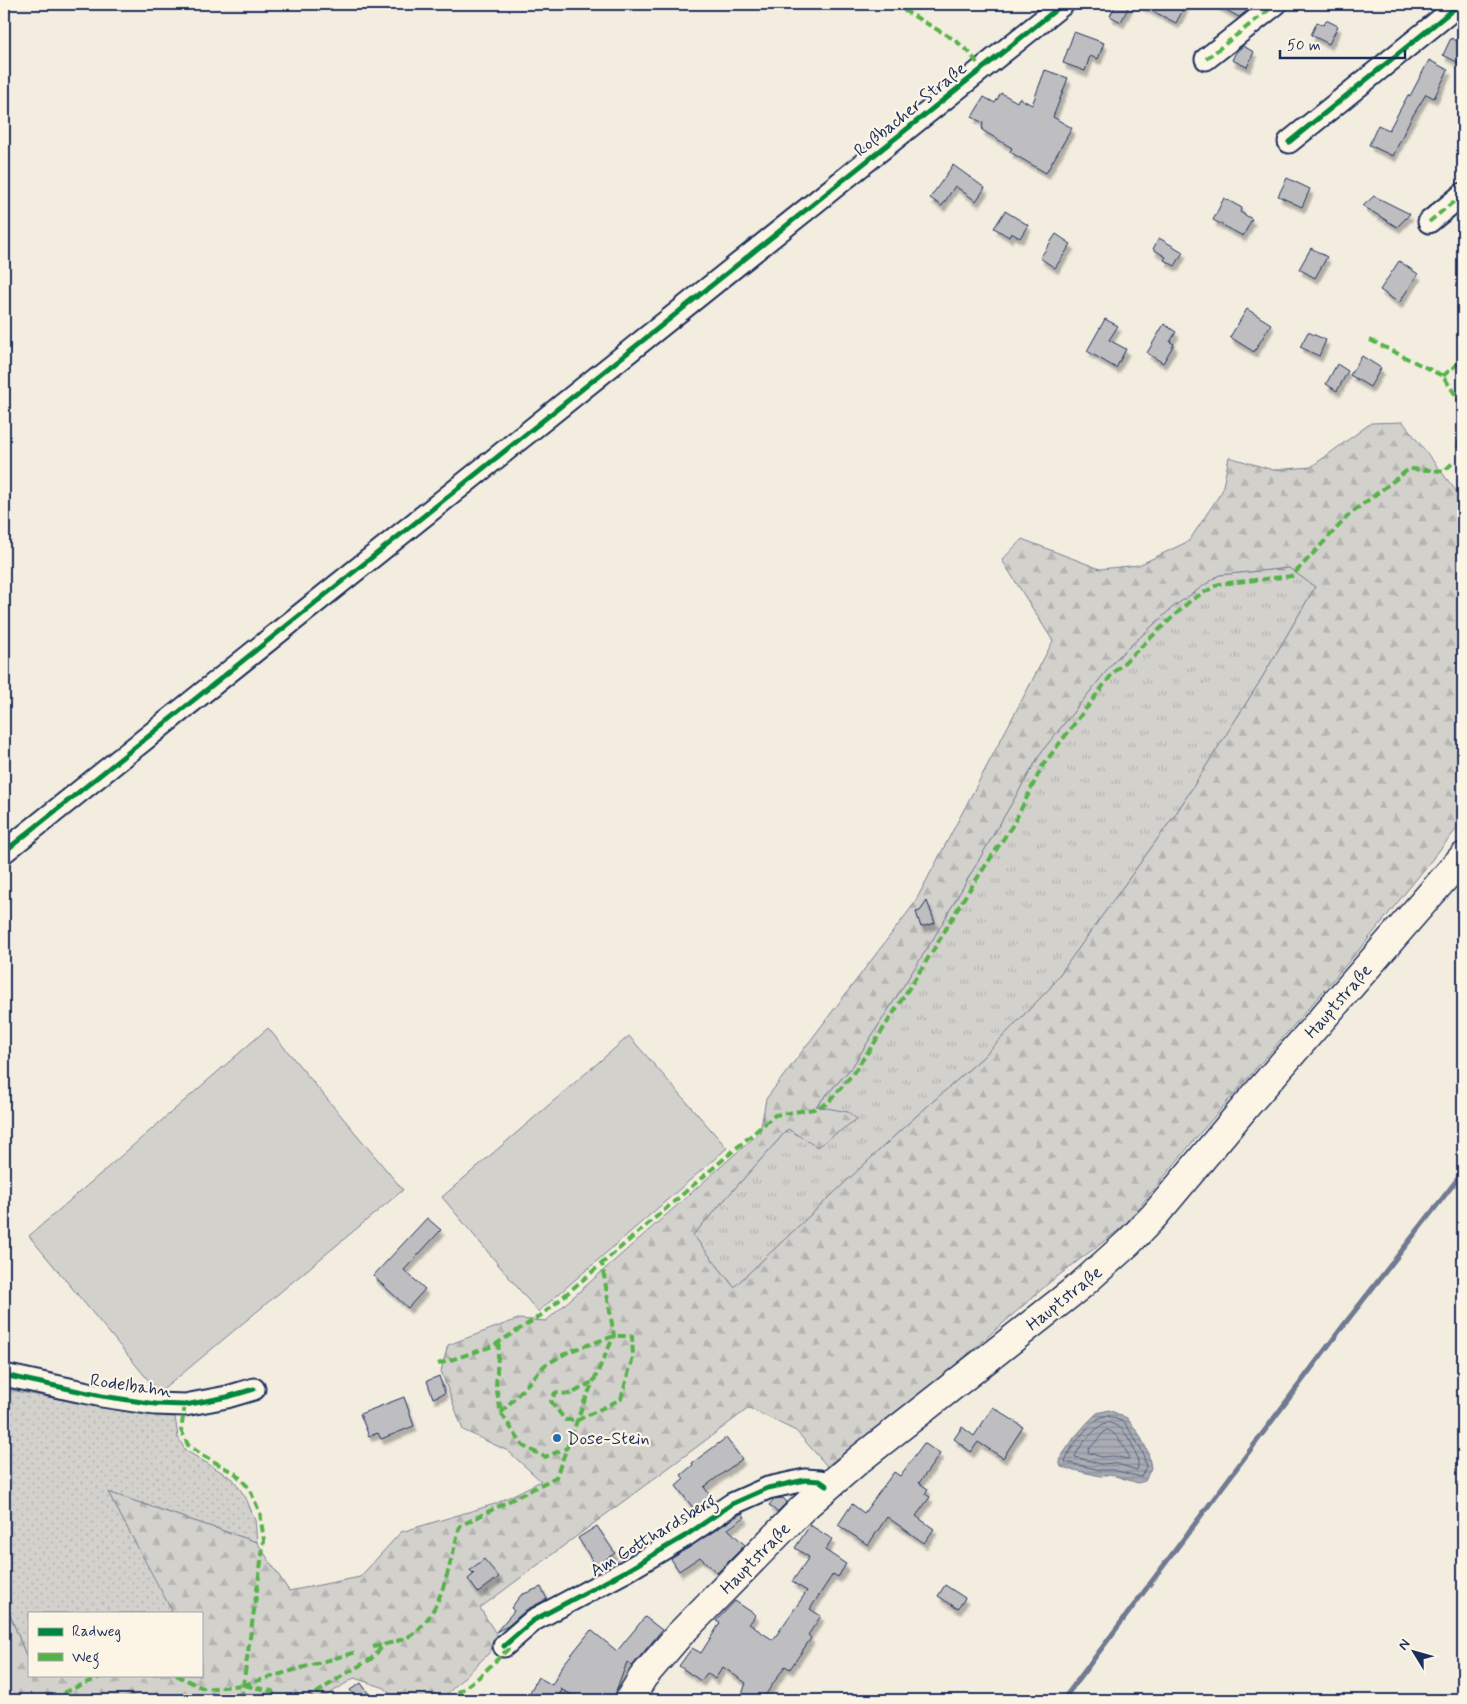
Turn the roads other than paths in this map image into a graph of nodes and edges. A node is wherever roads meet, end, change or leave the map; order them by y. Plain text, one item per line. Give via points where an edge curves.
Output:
1 (1063, 4) edge
2 (1276, 4) edge
3 (1460, 4) edge
4 (1206, 59) dead end
5 (1289, 142) dead end
6 (1463, 194) edge
7 (1429, 222) dead end
8 (4, 852) edge
9 (1463, 857) edge
10 (4, 1375) edge
11 (254, 1389) dead end
12 (827, 1486) junction
13 (504, 1646) dead end
14 (629, 1700) edge

1 - 8 street, Roßbacher Straße
2 - 4 street
3 - 5 street
6 - 7 street
9 - 12 main road, Hauptstraße via 1129,1242 1080,1286
10 - 11 street, Rodelbahn via 155,1404 185,1405
12 - 13 street, Am Gotthardsberg via 820,1481 806,1480 768,1488 732,1504 626,1571 534,1620
12 - 14 main road, Hauptstraße via 679,1635

